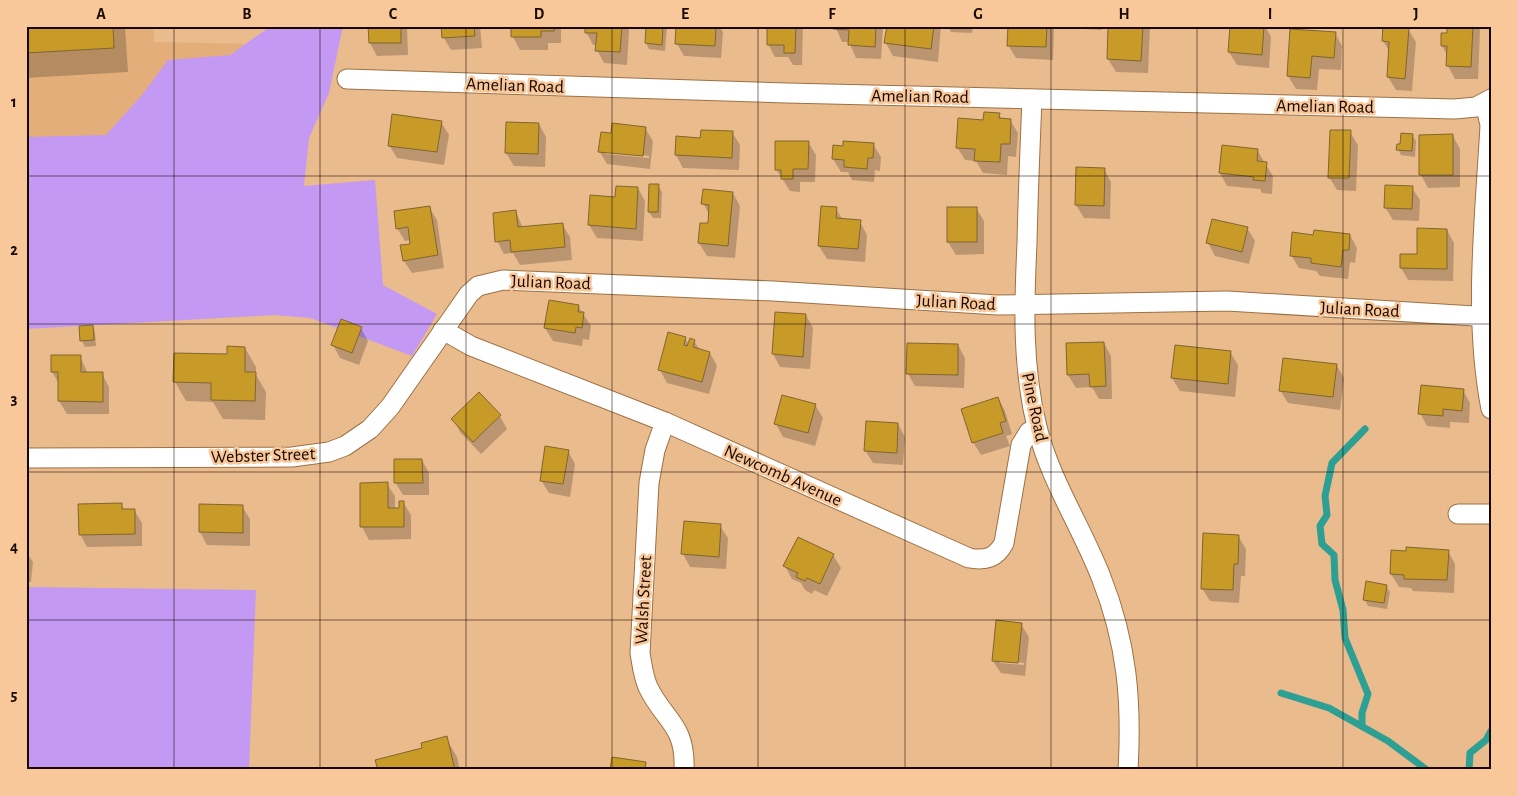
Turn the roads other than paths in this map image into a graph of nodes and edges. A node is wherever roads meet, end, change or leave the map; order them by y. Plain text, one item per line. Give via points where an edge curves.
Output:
1 (347, 79) dead end
2 (1032, 99) junction
3 (1488, 101) edge
4 (1024, 306) junction
5 (1486, 316) edge
6 (443, 330) junction
7 (1491, 409) edge
8 (665, 422) junction
9 (1038, 428) junction
10 (26, 458) edge
11 (1458, 514) dead end
12 (1491, 514) edge
13 (684, 770) edge
14 (1128, 770) edge

1 - 2 street, Amelian Road
2 - 3 street, Amelian Road via 1455,109 1476,107
2 - 4 street, Pine Road
3 - 5 street
4 - 5 street, Julian Road via 1213,301
4 - 6 street, Julian Road via 503,280 478,286
4 - 9 street, Pine Road via 1026,369
5 - 7 street via 1486,376
6 - 8 street, Newcomb Avenue via 471,346
6 - 10 street, Webster Street via 381,417 360,437 329,452 292,457
8 - 9 street, Newcomb Avenue via 980,560 992,558 1004,543 1022,445 1029,432
8 - 13 street, Walsh Street via 655,450 649,483 640,653 649,687 677,728
9 - 14 street, Pine Road via 1048,461 1113,609 1130,700
11 - 12 street

